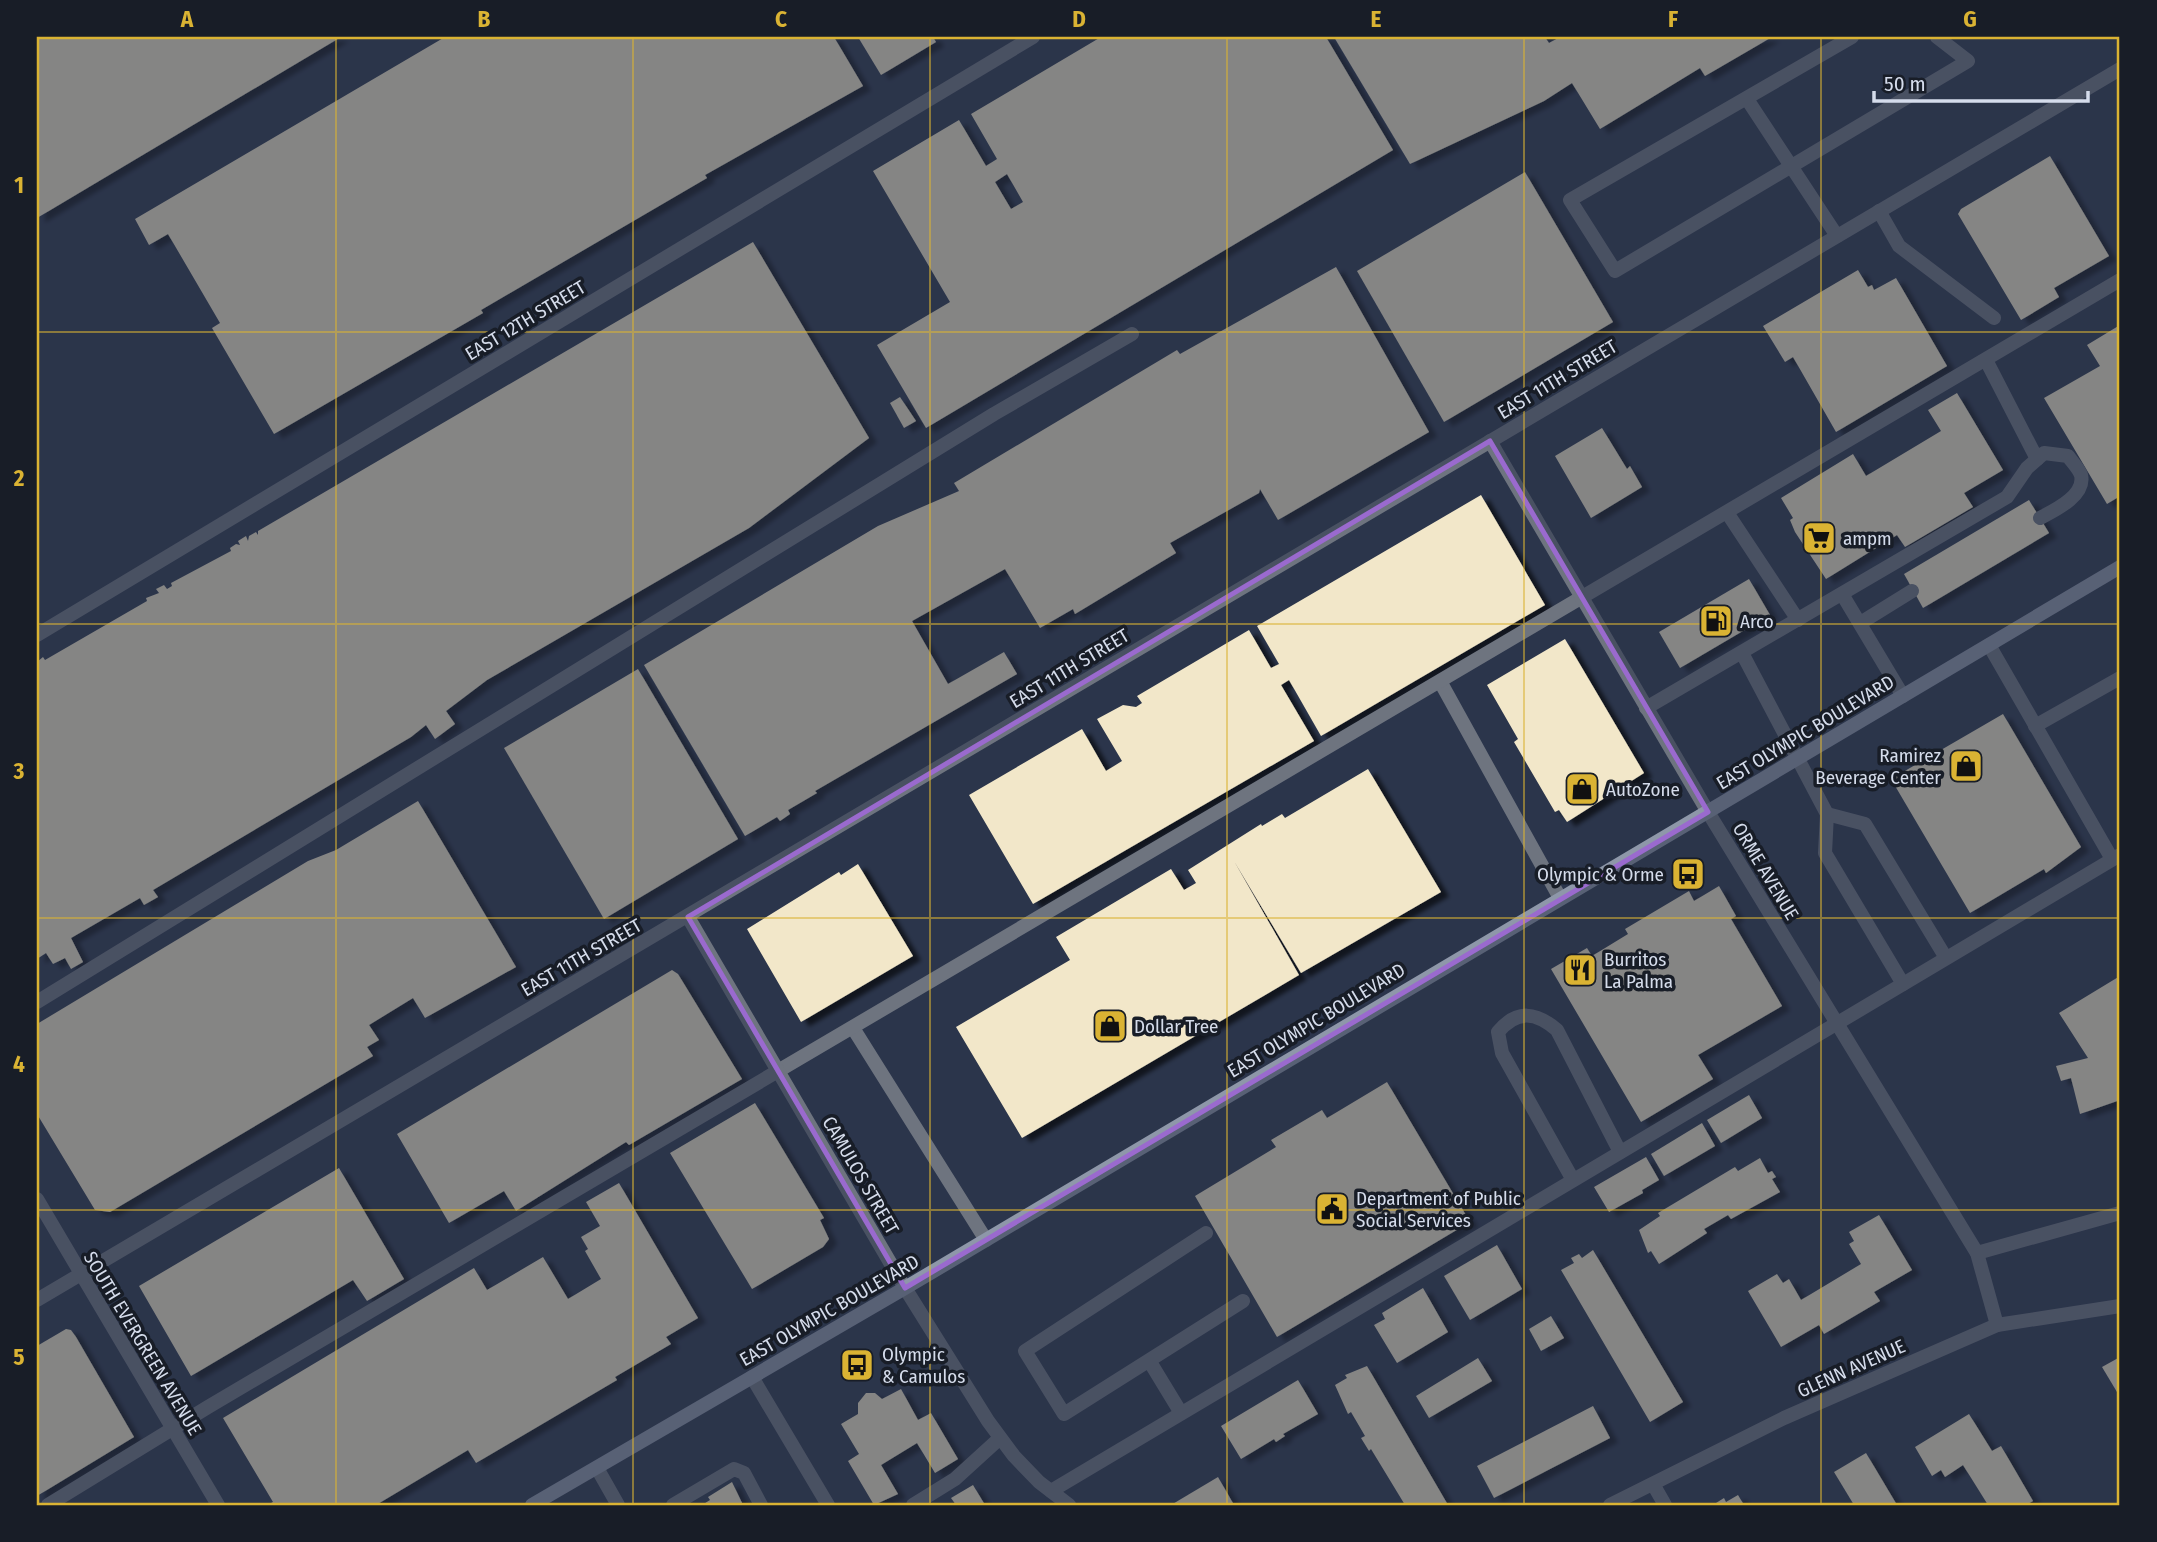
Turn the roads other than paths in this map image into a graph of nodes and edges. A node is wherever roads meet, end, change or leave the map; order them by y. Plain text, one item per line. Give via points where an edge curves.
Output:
1 (1033, 37) edge
2 (1852, 37) edge
3 (1937, 37) edge
4 (2120, 69) edge
5 (1747, 99) junction
6 (1791, 167) junction
7 (1879, 211) junction
8 (1837, 236) junction
9 (2120, 280) edge
10 (1994, 318) dead end
11 (1132, 334) dead end
12 (1986, 360) junction
13 (1490, 441) junction
14 (2037, 459) junction
15 (1728, 514) junction
16 (2039, 518) dead end
17 (2120, 567) edge
18 (1912, 590) dead end
19 (1842, 594) junction
20 (1583, 599) junction
21 (1798, 620) junction
22 (1861, 622) junction
23 (37, 635) edge
24 (1989, 645) junction
25 (1742, 653) junction
26 (2120, 678) edge
27 (1441, 683) junction
28 (1903, 695) junction
29 (1646, 708) junction
30 (2035, 726) junction
31 (1799, 758) junction
32 (1708, 812) junction
33 (1827, 814) junction
34 (2116, 857) edge
35 (1560, 898) junction
36 (688, 917) junction
37 (1946, 958) junction
38 (1903, 984) junction
39 (37, 1002) edge
40 (1836, 1023) junction
41 (853, 1028) junction
42 (778, 1072) junction
43 (1619, 1152) junction
44 (1573, 1180) junction
45 (37, 1199) edge
46 (2120, 1213) edge
47 (1206, 1233) dead end
48 (986, 1240) junction
49 (1977, 1254) junction
50 (80, 1274) junction
51 (905, 1288) junction
52 (37, 1300) edge
53 (1243, 1301) dead end
54 (2120, 1306) edge
55 (1997, 1325) junction
56 (1150, 1362) junction
57 (752, 1377) junction
58 (1181, 1413) junction
59 (172, 1429) junction
60 (1000, 1438) junction
61 (597, 1468) junction
62 (1653, 1484) junction
63 (1051, 1491) junction
64 (48, 1505) edge
65 (218, 1505) edge
66 (532, 1505) edge
67 (618, 1505) edge
68 (673, 1505) edge
69 (761, 1505) edge
70 (828, 1505) edge
71 (913, 1505) edge
72 (1069, 1505) edge
73 (1610, 1505) edge
74 (1665, 1505) edge

1 - 23 street, EAST 12TH STREET
2 - 5 street
3 - 6 street via 1968,61
4 - 7 street, EAST 11TH STREET
5 - 6 street
5 - 6 street via 1570,200 1615,271
6 - 8 street
7 - 8 street, EAST 11TH STREET
7 - 10 street via 1899,246
8 - 13 street, EAST 11TH STREET
9 - 12 street
11 - 39 street
12 - 14 street
12 - 15 street
13 - 20 street, ORME AVENUE
13 - 36 street, EAST 11TH STREET
14 - 16 street via 2044,453 2068,456 2081,475 2081,485 2066,503
14 - 19 street via 2007,497
15 - 20 street
15 - 21 street
17 - 24 main road, EAST OLYMPIC BOULEVARD
18 - 22 street
19 - 21 street
19 - 22 street
20 - 27 street
20 - 29 street, ORME AVENUE
21 - 25 street
22 - 28 street
24 - 28 main road, EAST OLYMPIC BOULEVARD
24 - 30 street
25 - 29 street
25 - 31 street
26 - 30 street
27 - 35 street
27 - 41 street
28 - 31 main road, EAST OLYMPIC BOULEVARD
29 - 32 street, ORME AVENUE
30 - 34 street
31 - 32 main road, EAST OLYMPIC BOULEVARD
31 - 33 street
32 - 35 main road, EAST OLYMPIC BOULEVARD
32 - 40 street, ORME AVENUE
33 - 37 street via 1865,824
33 - 38 street via 1825,853
34 - 37 street
35 - 48 main road, EAST OLYMPIC BOULEVARD
36 - 42 street, CAMULOS STREET
36 - 50 street, EAST 11TH STREET
37 - 38 street
38 - 40 street
40 - 43 street
40 - 49 street, ORME AVENUE
41 - 42 street
41 - 48 street
42 - 51 street, CAMULOS STREET
42 - 59 street
43 - 44 street
43 - 44 street via 1557,1030 1544,1019 1517,1016 1498,1032 1502,1053
44 - 58 street
45 - 50 street, SOUTH EVERGREEN AVENUE
46 - 49 street
47 - 56 street via 1024,1351 1064,1414
48 - 51 main road, EAST OLYMPIC BOULEVARD
49 - 55 street, ORME AVENUE
50 - 52 street, EAST 11TH STREET
50 - 59 street, SOUTH EVERGREEN AVENUE
51 - 57 main road, EAST OLYMPIC BOULEVARD
51 - 60 street, CAMULOS STREET
53 - 56 street
54 - 55 street, GLENN AVENUE
55 - 62 street, GLENN AVENUE via 1784,1418
56 - 58 street
57 - 61 main road, EAST OLYMPIC BOULEVARD
57 - 70 street
58 - 63 street
59 - 64 street
59 - 65 street, SOUTH EVERGREEN AVENUE
60 - 63 street, CAMULOS STREET
60 - 71 street via 955,1479
61 - 66 main road, EAST OLYMPIC BOULEVARD
61 - 67 street
62 - 73 street, GLENN AVENUE
62 - 74 street
63 - 72 street, CAMULOS STREET
68 - 69 street via 734,1469 744,1473

